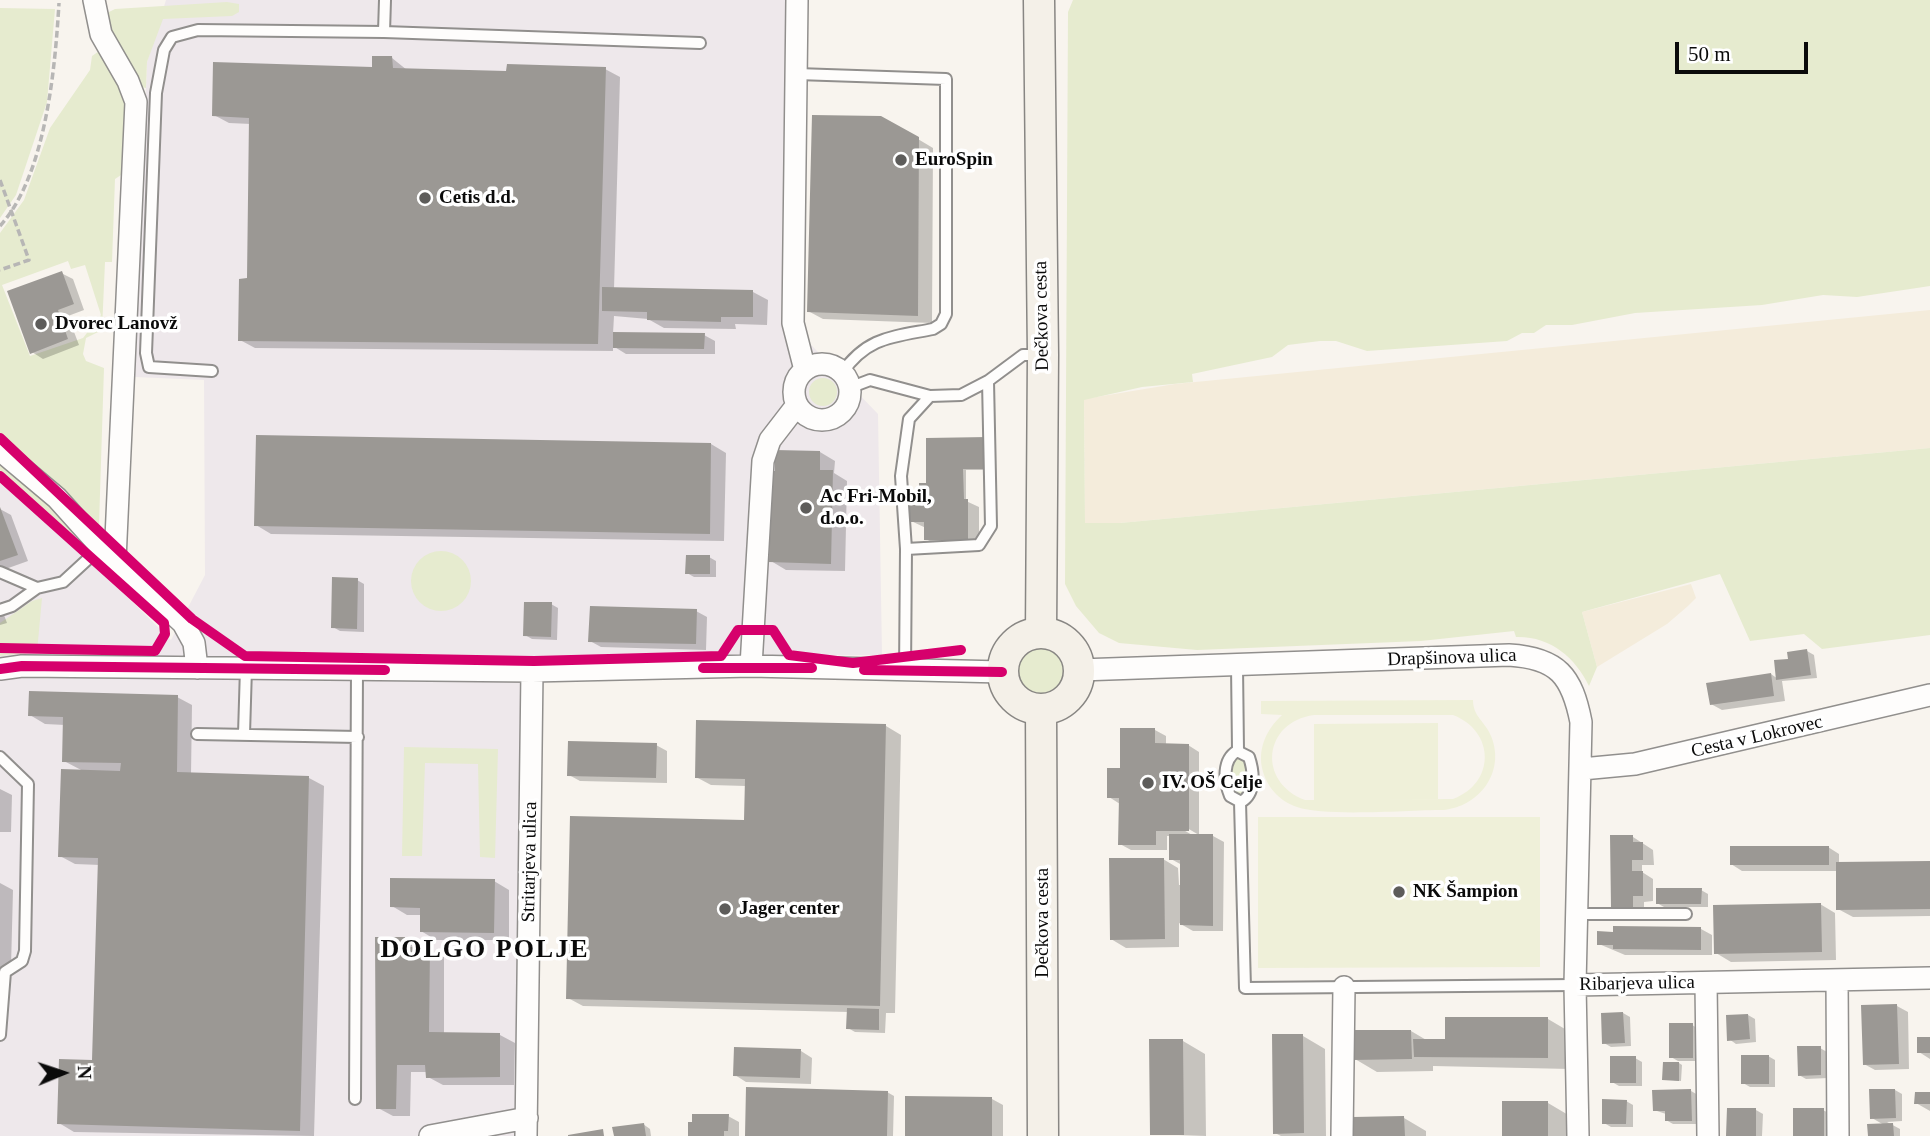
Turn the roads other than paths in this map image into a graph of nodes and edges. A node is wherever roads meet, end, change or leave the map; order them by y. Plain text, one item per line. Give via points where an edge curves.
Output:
1 (94, 0) edge
2 (385, 0) edge
3 (797, 0) edge
4 (1039, 0) edge
5 (384, 32) junction
6 (700, 43) dead end
7 (796, 74) junction
8 (1043, 355) junction
9 (805, 370) junction
10 (212, 371) dead end
11 (846, 380) junction
12 (988, 382) junction
13 (930, 396) junction
14 (797, 405) junction
15 (0, 450) edge
16 (906, 549) junction
17 (108, 553) junction
18 (0, 572) edge
19 (37, 588) junction
20 (0, 610) edge
21 (1041, 632) junction
22 (751, 666) junction
23 (1237, 666) junction
24 (197, 668) junction
25 (246, 668) junction
26 (0, 670) edge
27 (357, 670) junction
28 (1080, 670) junction
29 (532, 671) junction
30 (905, 671) junction
31 (1002, 672) junction
32 (1930, 695) edge
33 (1041, 709) junction
34 (197, 734) dead end
35 (244, 734) junction
36 (358, 737) junction
37 (1238, 750) junction
38 (0, 757) edge
39 (1582, 769) junction
40 (1240, 802) junction
41 (1577, 914) junction
42 (1686, 914) dead end
43 (2, 972) edge
44 (1930, 978) edge
45 (1838, 980) junction
46 (1706, 983) junction
47 (1575, 985) junction
48 (1344, 987) junction
49 (0, 1035) edge
50 (355, 1099) dead end
51 (527, 1127) edge
52 (430, 1136) edge
53 (1043, 1136) edge
54 (1342, 1136) edge
55 (1578, 1136) edge
56 (1708, 1136) edge
57 (1838, 1136) edge

1 - 17 street via 101,34 136,102 131,261
2 - 5 lane
3 - 7 street
4 - 8 street, Dečkova cesta
5 - 6 lane
5 - 10 lane via 198,30 172,37 164,50 156,93 145,353 149,368
7 - 9 street via 793,323
7 - 11 lane via 946,79 946,314 933,329 867,345 856,353
8 - 12 lane via 1023,355
8 - 21 street, Dečkova cesta
9 - 11 street via 820,364
9 - 14 street via 796,382
11 - 13 lane via 870,380
11 - 14 street via 848,403 831,419 808,417
12 - 13 lane via 961,395
12 - 16 lane via 991,526 979,545
13 - 16 lane via 909,419 901,476
14 - 22 street via 770,440 763,461
15 - 17 street via 57,498
16 - 30 lane
17 - 19 lane via 63,582
17 - 24 street via 183,624 194,643
18 - 19 lane
19 - 20 lane
21 - 28 street via 1063,639 1072,648
21 - 31 street via 1018,640 1009,649
22 - 29 street
22 - 30 street
23 - 28 street, Drapšinova ulica
23 - 37 lane
23 - 39 street, Drapšinova ulica via 1536,657 1561,671 1575,692
24 - 25 street
24 - 26 street via 22,666
25 - 27 street
25 - 35 lane
27 - 29 street
27 - 36 lane
28 - 33 street via 1072,693 1053,708
29 - 51 street, Stritarjeva ulica
30 - 31 street
31 - 33 street via 1010,694
32 - 39 street, Cesta v Lokrovec via 1635,764
33 - 53 street, Dečkova cesta
34 - 35 lane
35 - 36 lane
36 - 50 lane
37 - 40 lane via 1228,759 1226,776 1230,796
37 - 40 lane via 1249,757 1253,776 1250,795
38 - 43 lane via 27,784 25,951 22,961
39 - 41 street, Drapšinova ulica
40 - 48 lane, Ribarjeva ulica via 1245,988
41 - 42 lane
41 - 47 street, Drapšinova ulica
43 - 49 lane
44 - 45 street, Ribarjeva ulica
45 - 46 street, Ribarjeva ulica
45 - 57 street
46 - 47 street, Ribarjeva ulica
46 - 56 street
47 - 48 lane, Ribarjeva ulica
47 - 55 street, Drapšinova ulica
48 - 54 street
51 - 52 street

